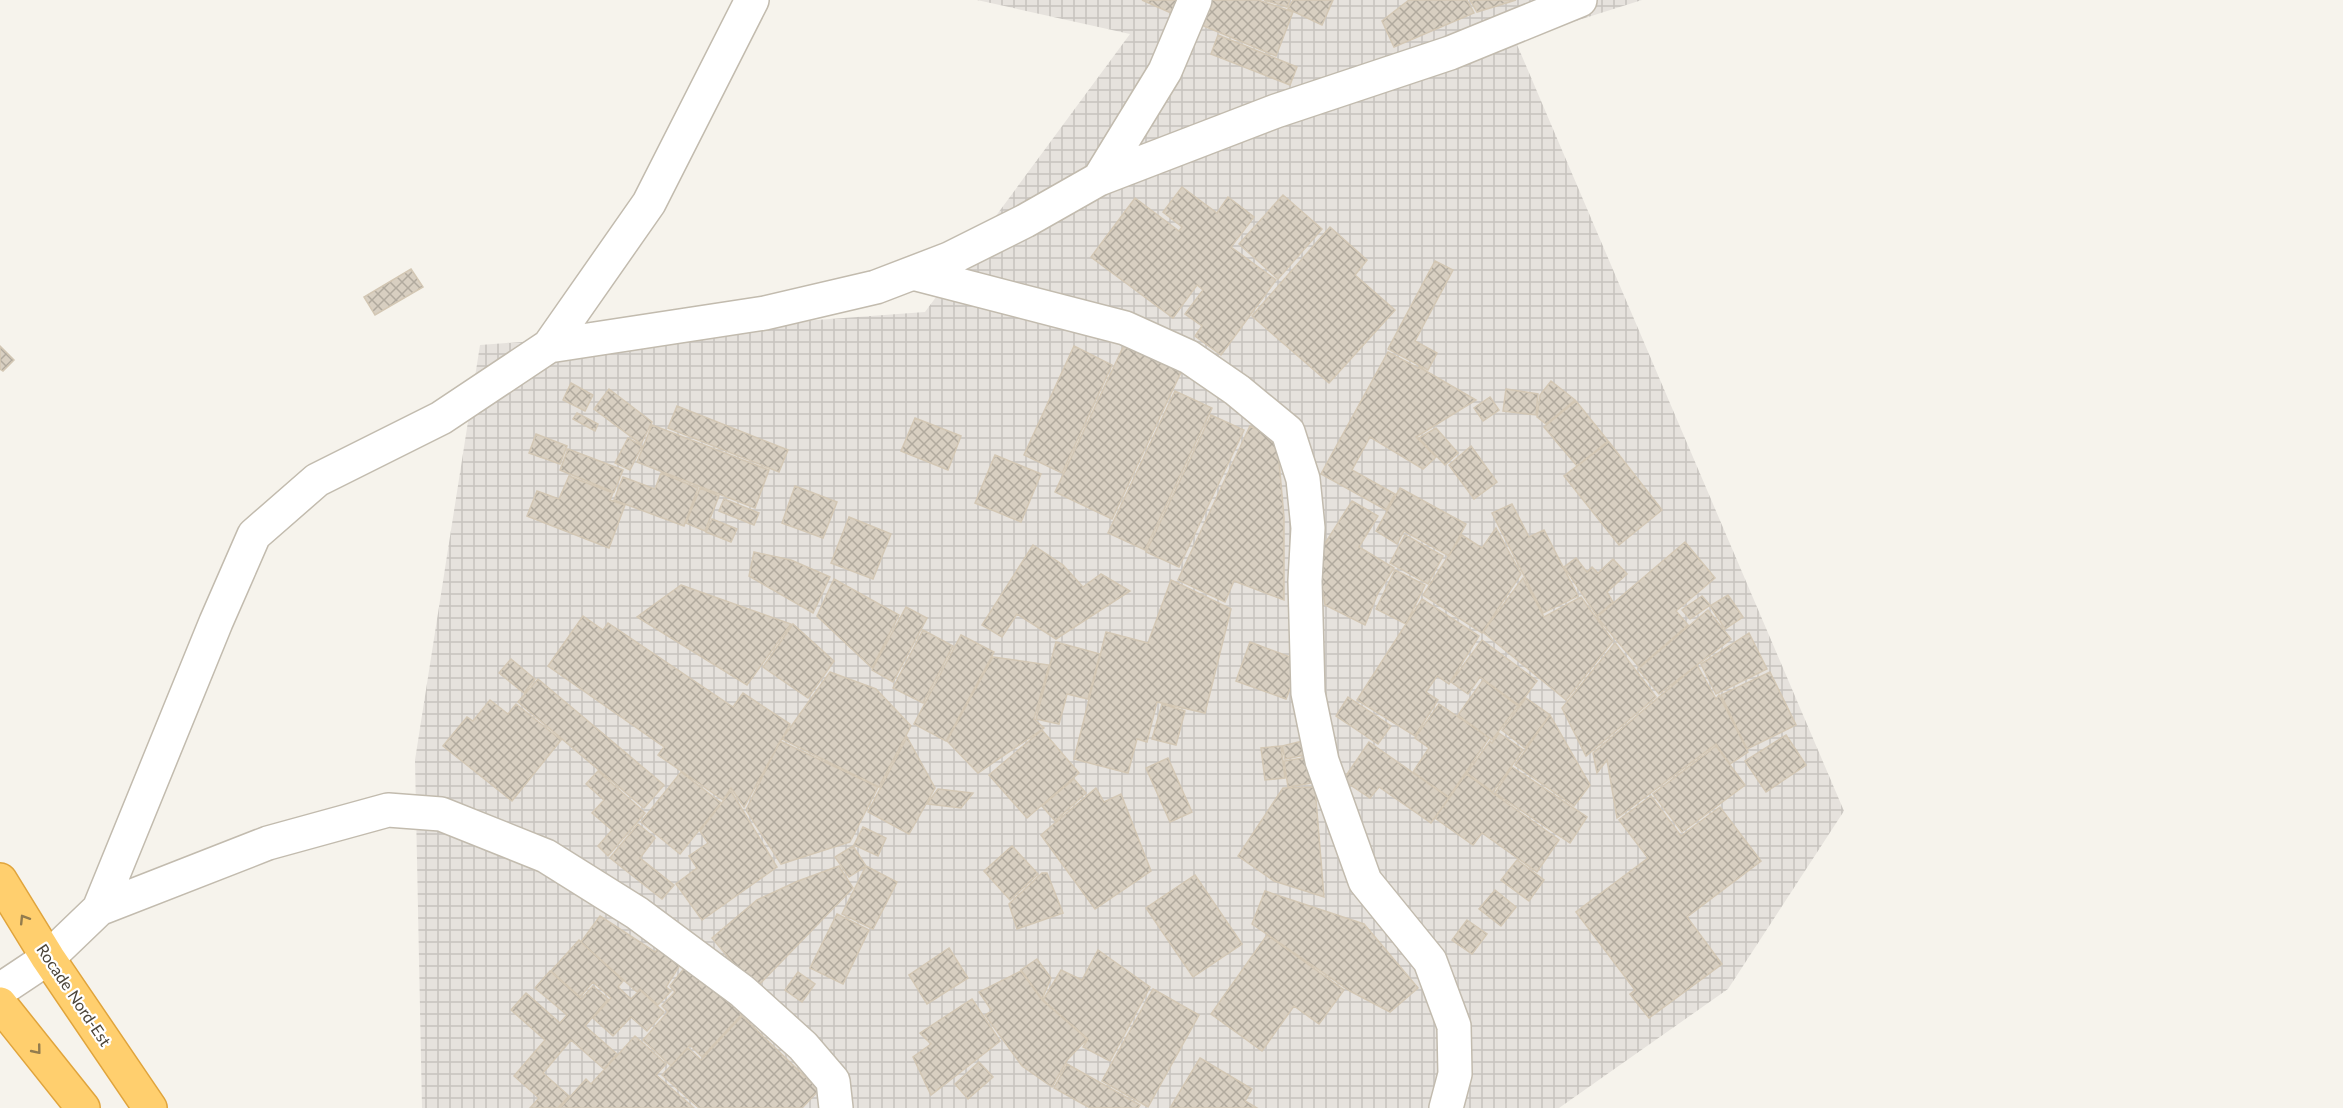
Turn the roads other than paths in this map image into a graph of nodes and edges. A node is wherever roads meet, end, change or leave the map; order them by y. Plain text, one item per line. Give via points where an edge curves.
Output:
1 (752, 0) edge
2 (1195, 0) edge
3 (1580, 0) edge
4 (1099, 179) junction
5 (913, 273) junction
6 (549, 345) junction
7 (0, 880) edge
8 (99, 909) junction
9 (48, 958) junction
10 (0, 990) edge
11 (0, 1004) edge
12 (83, 1108) edge
13 (150, 1108) edge
14 (836, 1108) edge
15 (1446, 1108) edge

1 - 6 lane via 649,203
2 - 4 lane via 1165,71
3 - 4 lane via 1450,53 1276,111
4 - 5 lane via 1025,221
5 - 6 lane via 876,287 765,313
5 - 15 lane via 1125,328 1189,357 1288,432 1303,479 1308,528 1308,693 1322,761 1365,880 1430,961 1454,1026 1455,1074
6 - 8 lane via 441,418 317,480 254,535
9 -> 7 highway, Rocade Nord-Est
8 - 9 lane
8 - 14 lane via 268,843 388,810 441,813 546,856 637,913 742,991 803,1046 833,1082
9 - 10 lane
9 - 13 highway, Rocade Nord-Est
11 -> 12 highway

